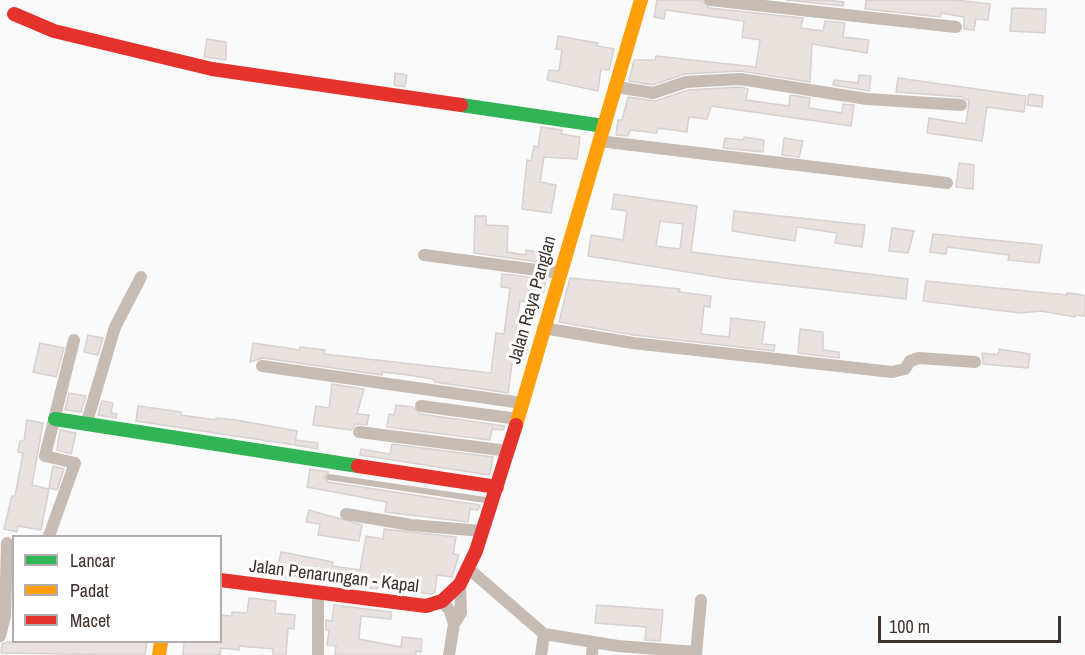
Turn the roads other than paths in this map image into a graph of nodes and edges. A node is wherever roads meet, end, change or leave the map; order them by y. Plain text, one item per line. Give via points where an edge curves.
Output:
1 (641, 0) edge
2 (710, 0) edge
3 (14, 14) dead end
4 (956, 27) dead end
5 (617, 87) junction
6 (961, 105) dead end
7 (604, 126) junction
8 (599, 141) junction
9 (947, 183) dead end
10 (424, 255) dead end
11 (560, 273) junction
12 (141, 277) dead end
13 (543, 328) junction
14 (74, 340) dead end
15 (975, 362) dead end
16 (262, 366) dead end
17 (522, 403) junction
18 (421, 406) dead end
19 (55, 419) junction
20 (518, 419) junction
21 (86, 425) junction
22 (359, 432) dead end
23 (508, 451) junction
24 (329, 477) dead end
25 (497, 487) junction
26 (492, 501) junction
27 (346, 514) dead end
28 (482, 531) junction
29 (51, 535) edge
30 (7, 543) edge
31 (468, 570) junction
32 (222, 580) edge
33 (460, 584) junction
34 (318, 594) junction
35 (701, 600) dead end
36 (442, 601) junction
37 (454, 624) junction
38 (544, 634) junction
39 (0, 636) edge
40 (592, 649) edge
41 (630, 651) edge
42 (696, 654) edge
43 (318, 655) edge
44 (449, 655) edge
45 (541, 655) edge

1 - 5 street, Jalan Raya Panglan
2 - 4 street
3 - 7 street via 54,31 212,69
5 - 6 street via 653,93 686,82 740,79 867,99
5 - 7 street, Jalan Raya Panglan
7 - 8 street, Jalan Raya Panglan
8 - 9 street
8 - 11 street, Jalan Raya Panglan
10 - 11 street
11 - 13 street, Jalan Raya Panglan
12 - 21 street via 115,327
13 - 15 street via 633,343 892,372 905,369 910,361 919,358
13 - 17 street, Jalan Raya Panglan
14 - 19 street
16 - 17 street
17 - 20 street, Jalan Raya Panglan
18 - 20 street
19 - 21 street
19 - 29 street via 45,456 75,463
20 - 23 street, Jalan Raya Panglan
21 - 25 street
22 - 23 street
23 - 25 street, Jalan Raya Panglan
24 - 26 lane
25 - 26 street, Jalan Raya Panglan
26 - 28 street, Jalan Raya Panglan
27 - 28 street
28 - 31 street, Jalan Raya Panglan
30 - 39 street via 5,616
31 - 33 street, Jalan Raya Panglan
31 - 38 street
32 - 34 street, Jalan Penarungan - Kapal
33 - 36 street, Jalan Raya Panglan
33 - 37 street via 461,613
34 - 36 street, Jalan Penarungan - Kapal via 413,606
34 - 43 street
35 - 42 street
36 - 37 street
37 - 44 street
38 - 40 street
38 - 45 street
40 - 41 street
41 - 42 street

